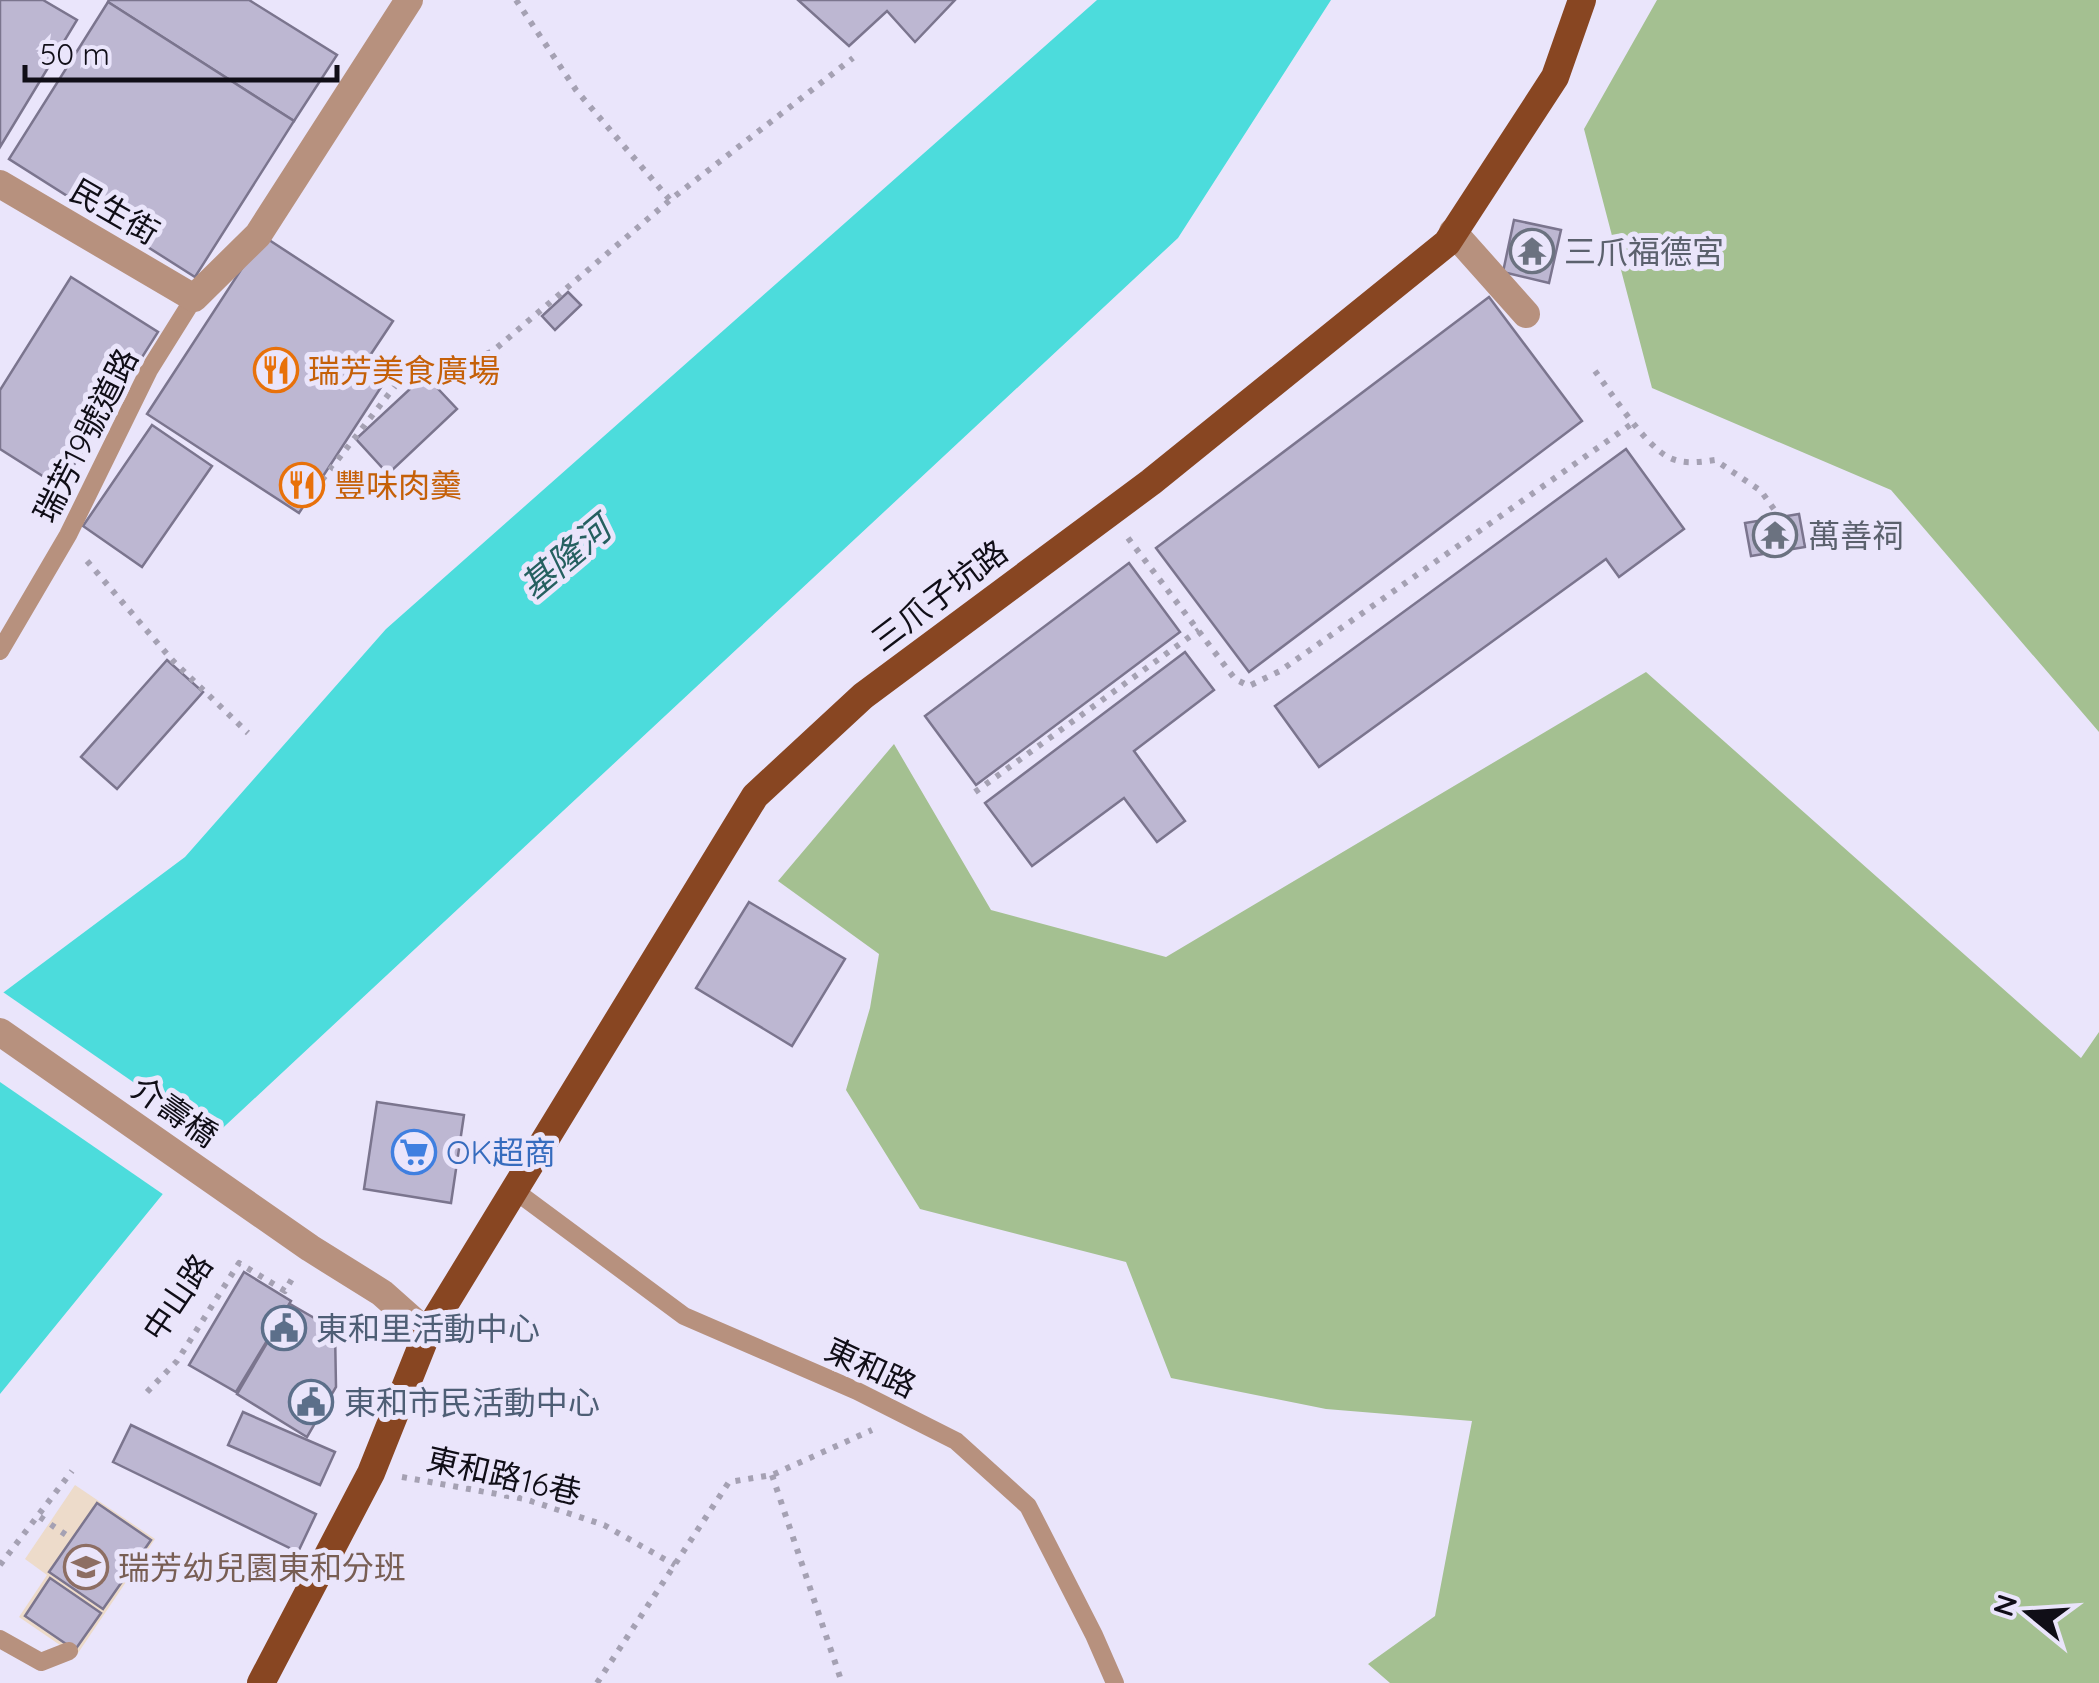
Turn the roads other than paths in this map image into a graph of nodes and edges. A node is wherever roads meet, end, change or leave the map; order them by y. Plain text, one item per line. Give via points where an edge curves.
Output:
1 (409, 0) edge
2 (1582, 0) edge
3 (0, 184) edge
4 (1453, 232) junction
5 (194, 298) junction
6 (1526, 314) dead end
7 (0, 651) edge
8 (0, 1032) edge
9 (514, 1190) junction
10 (427, 1333) junction
11 (0, 1639) edge
12 (70, 1651) dead end
13 (261, 1683) edge
14 (1115, 1683) edge

1 - 5 street via 258,235
2 - 4 main road, 三爪子坑路 via 1555,77
3 - 5 street, 民生街
4 - 6 street
4 - 9 main road, 三爪子坑路 via 1447,244 1151,482 864,696 756,796
5 - 7 lane, 瑞芳19號道路
8 - 10 street, 介壽橋 via 382,1293
9 - 10 main road, 三爪子坑路
9 - 14 lane, 東和路 via 684,1316 956,1442 1028,1506
10 - 13 main road via 371,1473
11 - 12 lane via 40,1662

